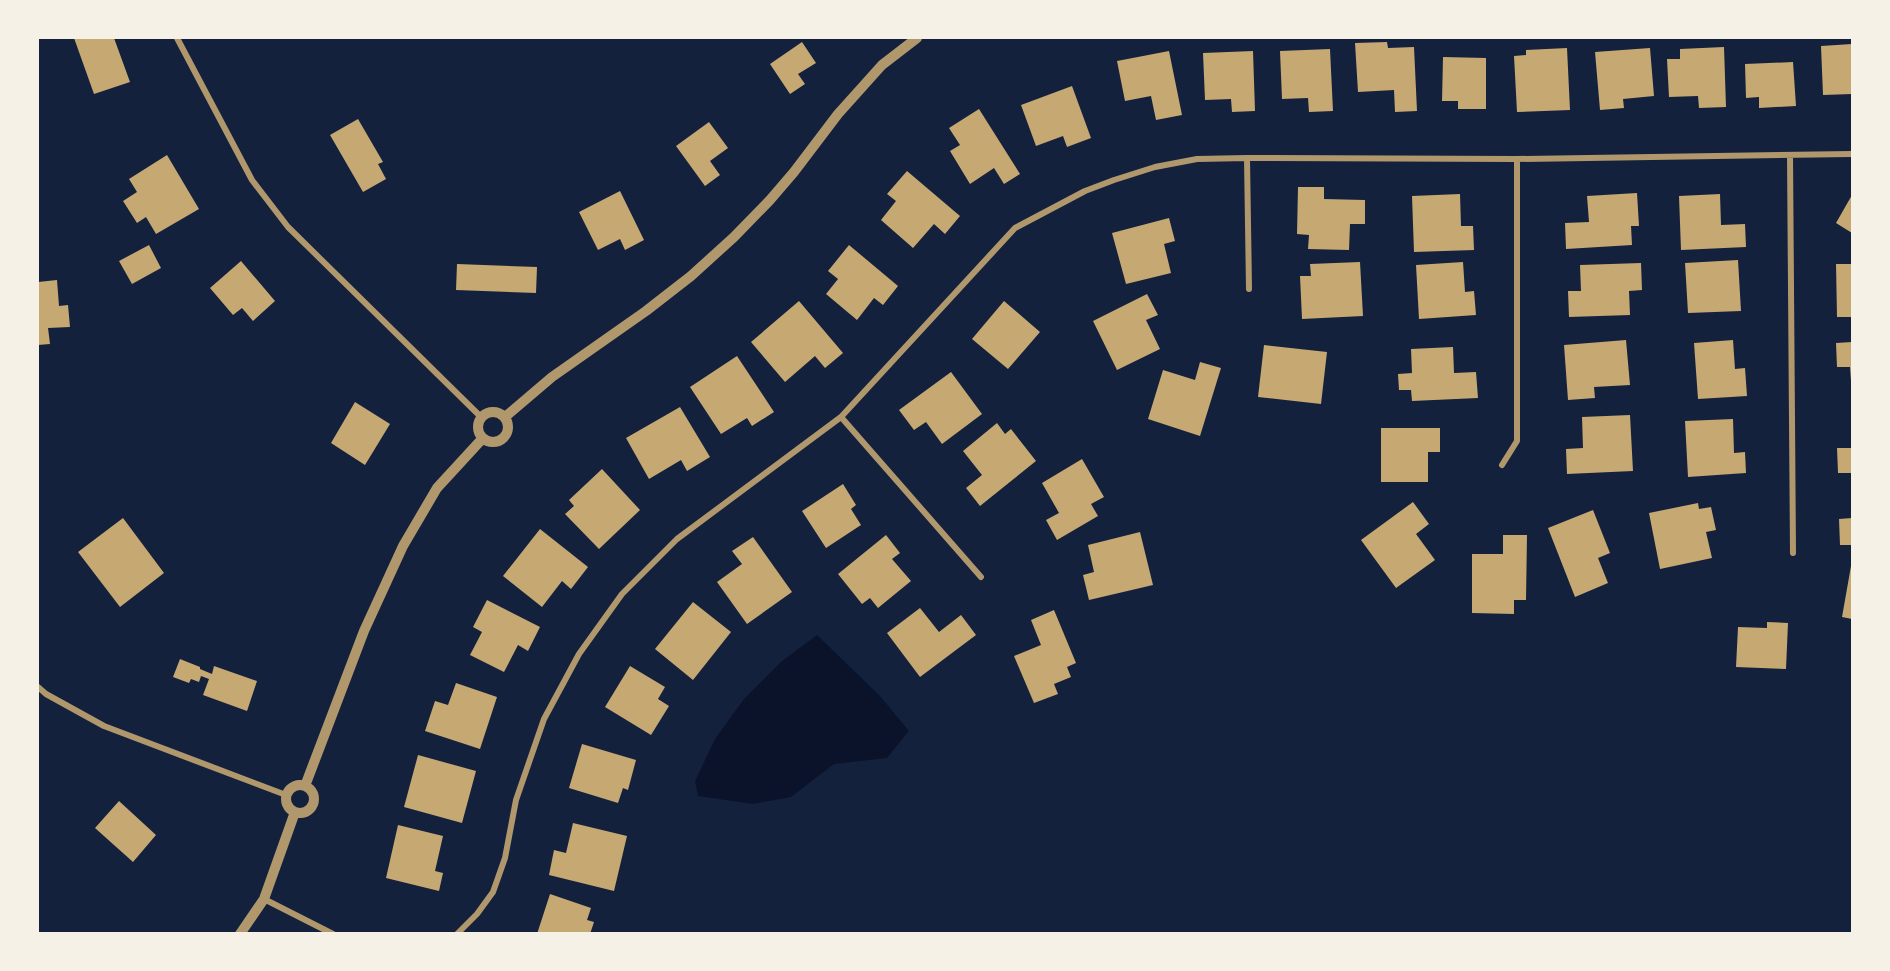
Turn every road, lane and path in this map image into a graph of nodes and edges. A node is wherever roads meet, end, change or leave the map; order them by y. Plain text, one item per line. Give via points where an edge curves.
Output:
1 (177, 38) edge
2 (917, 38) edge
3 (1852, 154) edge
4 (1790, 155) junction
5 (1247, 158) junction
6 (1517, 159) junction
7 (1249, 289) dead end
8 (481, 417) junction
9 (505, 417) junction
10 (841, 417) junction
11 (483, 438) junction
12 (1502, 465) dead end
13 (1793, 553) dead end
14 (981, 577) dead end
15 (38, 687) edge
16 (305, 786) junction
17 (286, 795) junction
18 (295, 812) junction
19 (264, 899) junction
20 (240, 933) edge
21 (333, 933) edge
22 (457, 933) edge

1 - 8 street via 252,180 288,227
2 - 9 street via 882,65 770,200 734,237 691,276 552,377
3 - 4 street
4 - 6 street
4 - 13 street
5 - 6 street
5 - 7 street
5 - 10 street via 1197,159 1155,167 1085,190 1015,228
6 - 12 street via 1517,441
8 - 9 street via 493,411
8 - 11 street via 477,428
9 - 11 street via 508,428 504,437 495,442
10 - 14 street
10 - 22 street via 677,538 616,603 579,654 544,719 516,800 505,858 493,892
11 - 16 street via 437,488 403,546 364,631
15 - 17 street via 104,726
16 - 17 street via 296,786
16 - 18 street via 312,792 312,806
17 - 18 street via 287,804
18 - 19 street
19 - 20 street
19 - 21 street

